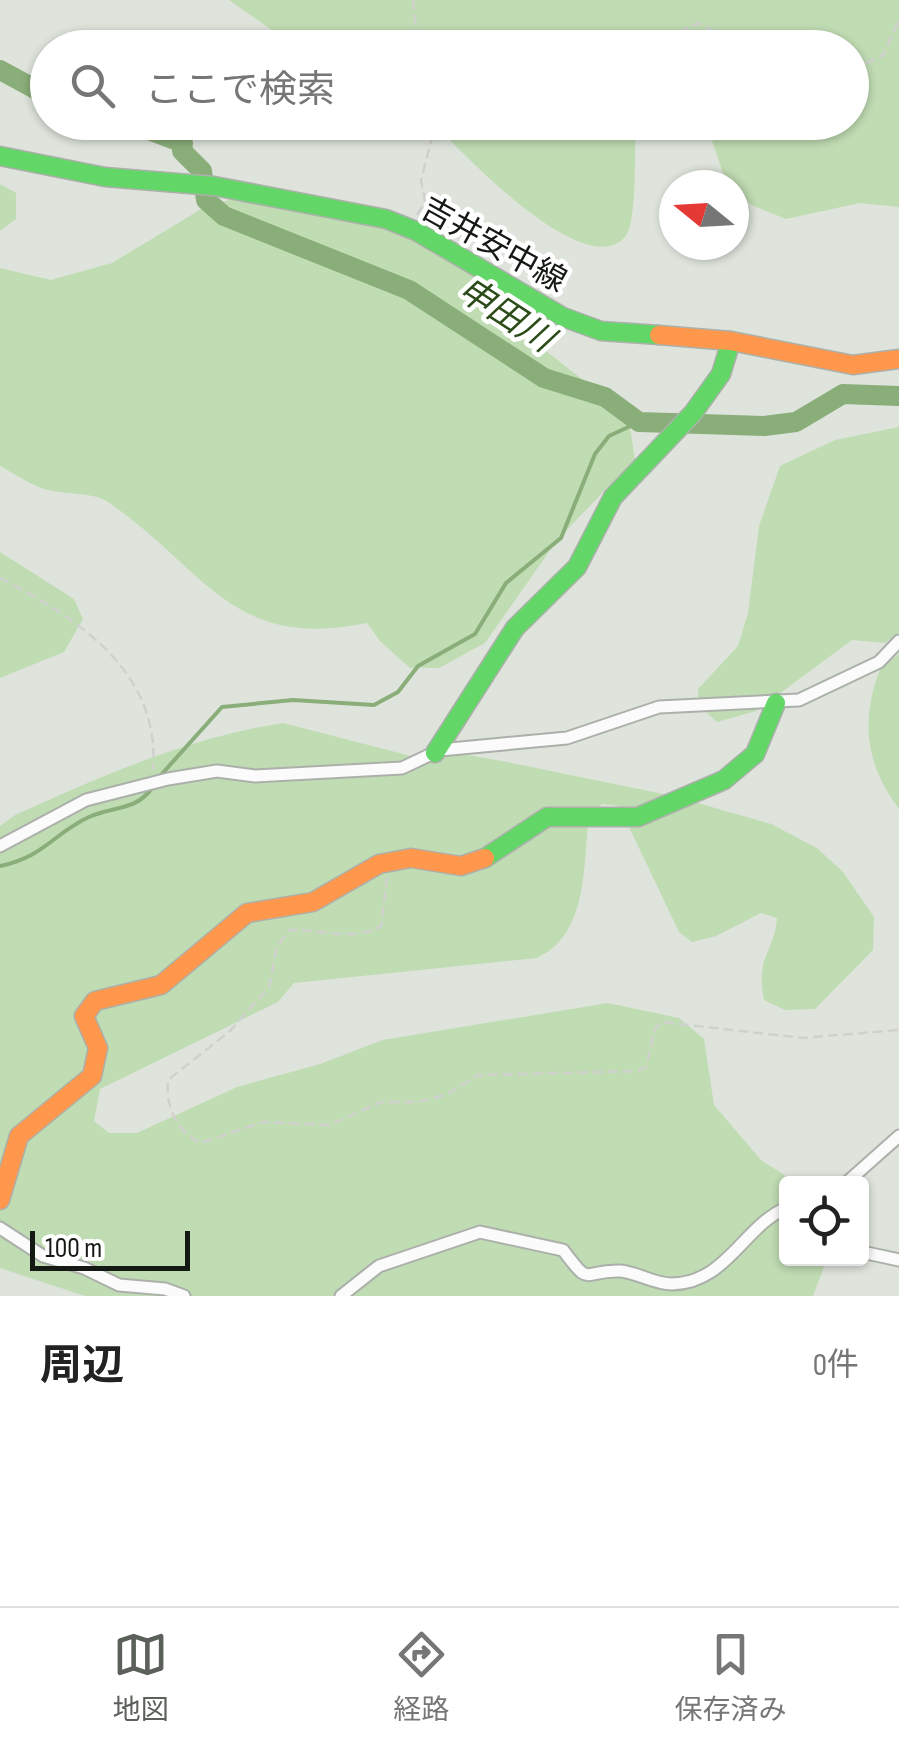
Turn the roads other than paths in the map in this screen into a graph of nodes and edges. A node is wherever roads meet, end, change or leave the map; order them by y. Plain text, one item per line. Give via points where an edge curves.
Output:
1 (0, 156) edge
2 (732, 341) junction
3 (899, 359) edge
4 (899, 641) edge
5 (776, 703) junction
6 (435, 753) junction
7 (0, 846) edge
8 (899, 1136) edge
9 (854, 1176) edge
10 (0, 1200) edge
11 (779, 1213) edge
12 (0, 1228) edge
13 (869, 1254) edge
14 (899, 1260) edge
15 (184, 1296) edge
16 (341, 1296) edge

1 - 2 street, 吉井安中線 via 105,177 186,181 401,225 581,324
2 - 3 street, 吉井安中線 via 853,365
2 - 6 street via 721,374 614,497 577,567 514,628
4 - 5 street via 879,662 799,700
5 - 6 street via 659,707 566,738
5 - 10 street via 741,775 632,818 549,816 472,865 388,860 313,902 258,907 160,985 95,1001 84,1016 98,1048 92,1076 19,1136
6 - 7 street via 402,768 255,776 216,771 146,785 86,800
8 - 9 street
11 - 16 street via 694,1282 653,1282 621,1271 590,1278 562,1250 480,1232 379,1266
12 - 15 street via 43,1256 119,1285
13 - 14 street

